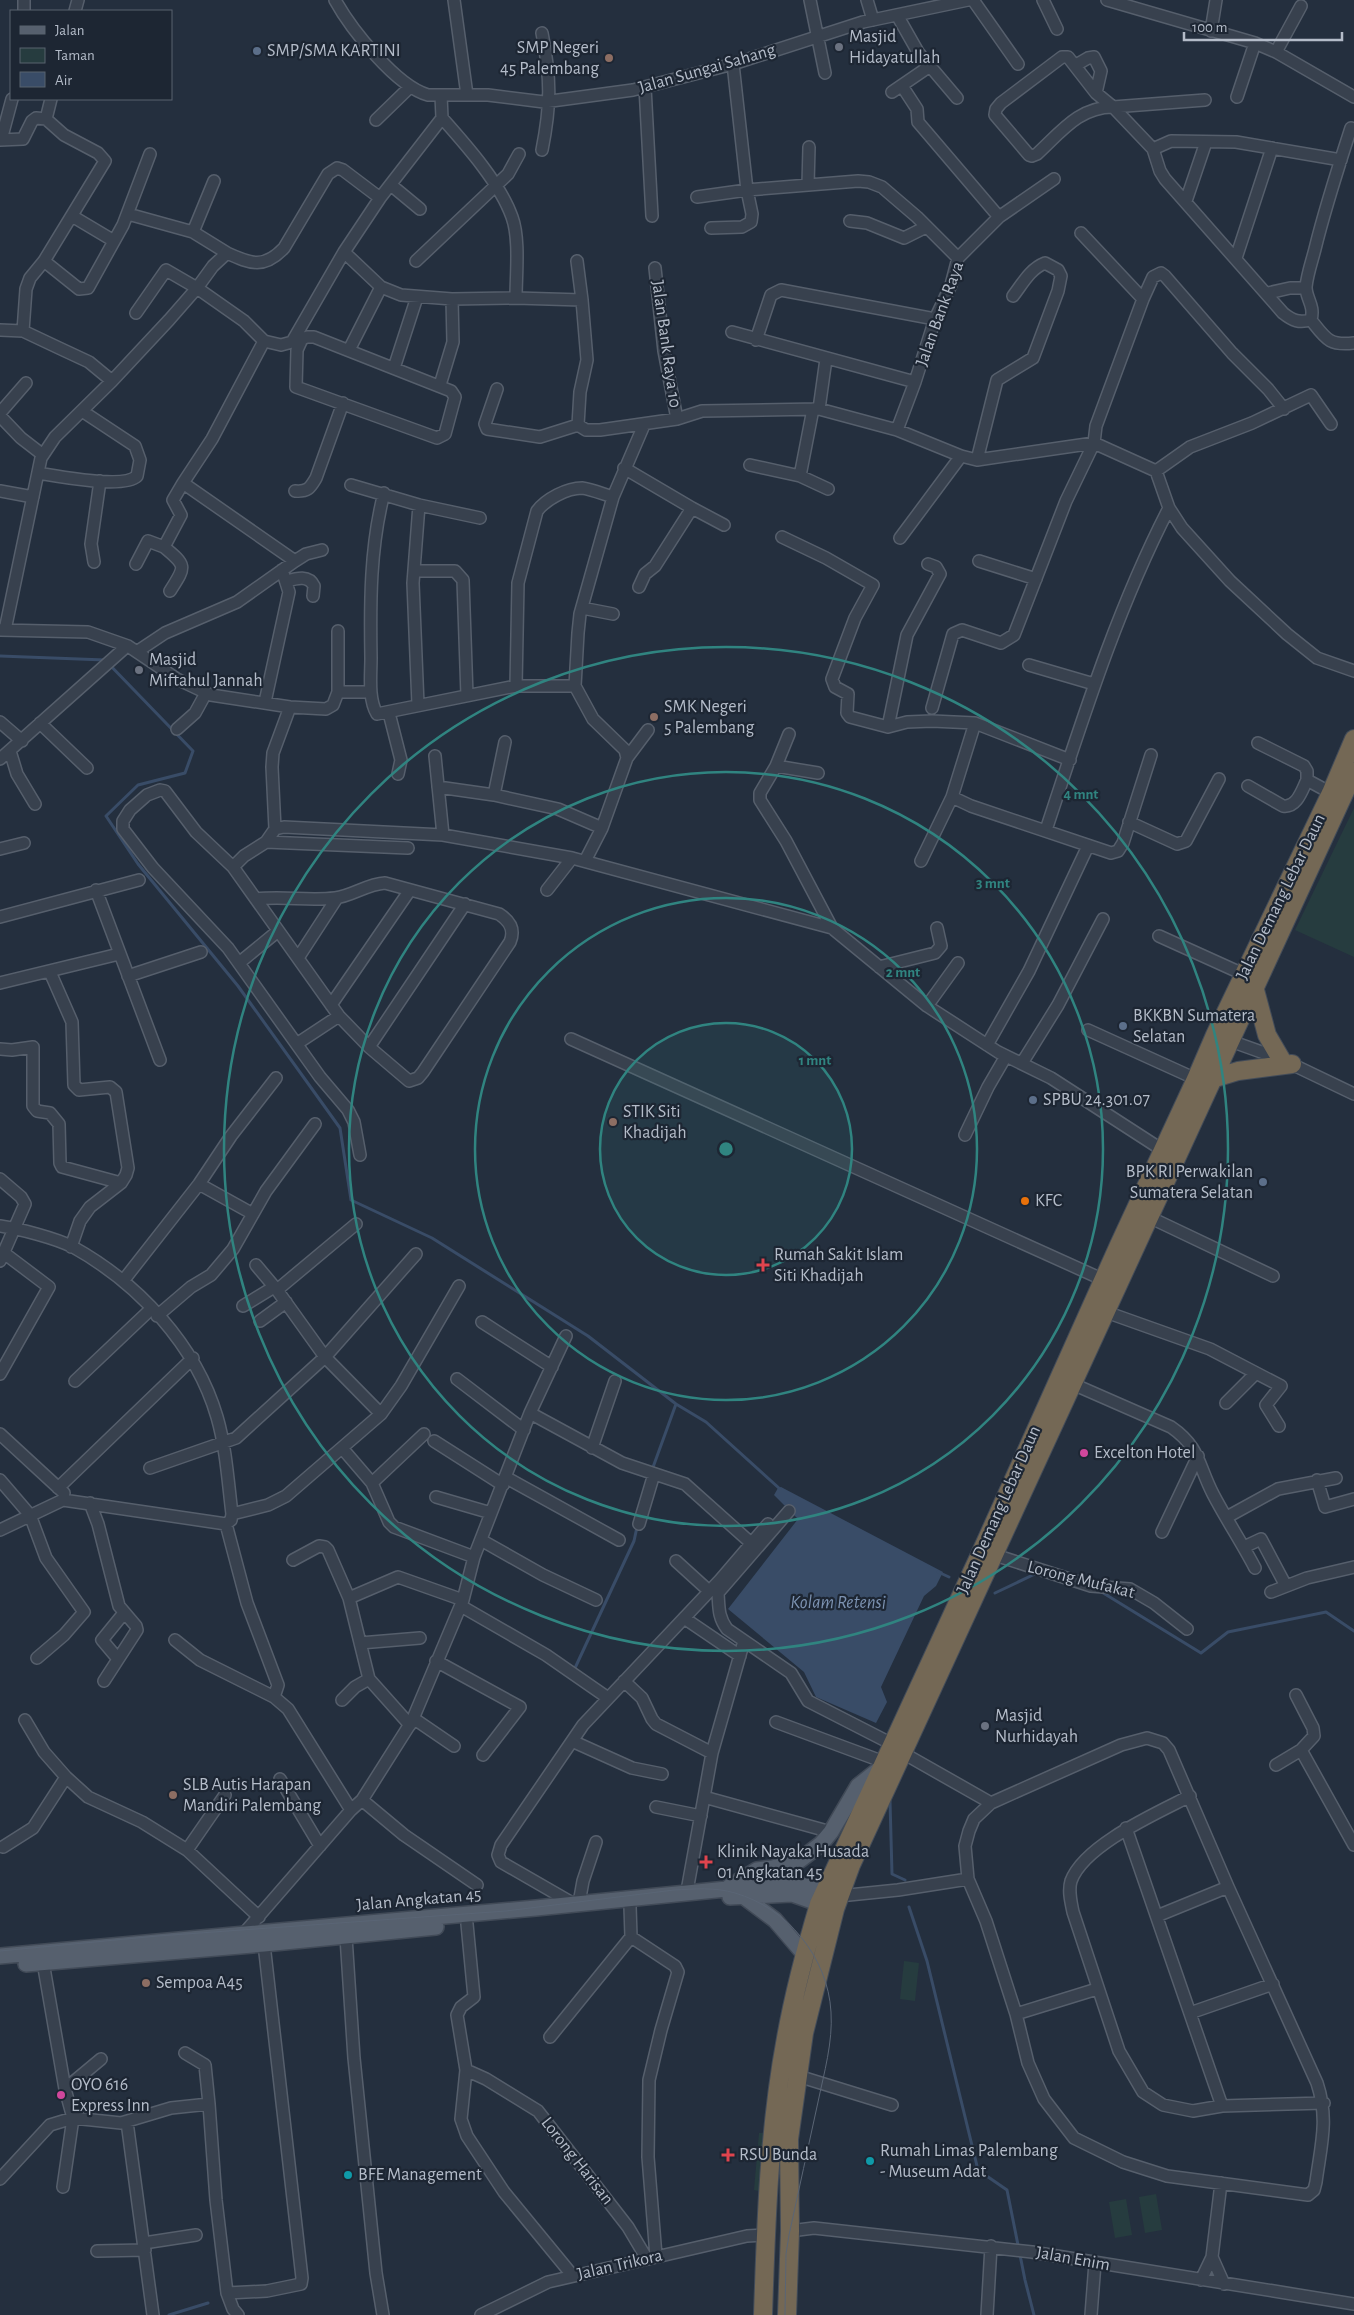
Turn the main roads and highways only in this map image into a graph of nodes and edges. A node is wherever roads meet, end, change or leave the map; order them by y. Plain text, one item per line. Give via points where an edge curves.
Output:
1 (1354, 739) edge
2 (1354, 772) edge
3 (1255, 990) junction
4 (1222, 1038) junction
5 (1204, 1079) junction
6 (1170, 1154) junction
7 (1066, 1381) junction
8 (898, 1749) junction
9 (883, 1765) junction
10 (728, 1888) junction
11 (743, 1896) junction
12 (829, 1901) junction
13 (805, 1955) junction
14 (0, 1956) edge
15 (0, 1966) edge
16 (763, 2315) edge
17 (788, 2315) edge

1 - 4 highway, Jalan Demang Lebar Daun via 1243,974
2 - 3 highway, Jalan Demang Lebar Daun
3 - 4 highway, Jalan Demang Lebar Daun
3 - 5 highway via 1267,1035 1287,1061
4 - 5 highway, Jalan Demang Lebar Daun
5 - 6 highway, Jalan Demang Lebar Daun
6 - 7 highway, Jalan Demang Lebar Daun via 1104,1280
6 - 7 highway, Jalan Demang Lebar Daun via 1149,1217 1106,1312
7 - 8 highway, Jalan Demang Lebar Daun
7 - 8 highway, Jalan Demang Lebar Daun via 995,1555
8 - 9 highway, Jalan Demang Lebar Daun
8 - 12 highway, Jalan Demang Lebar Daun via 851,1865
9 - 10 main road via 858,1786 821,1844 800,1860 757,1870
9 - 12 highway, Jalan Demang Lebar Daun
10 - 12 main road, Jalan Angkatan 45 via 786,1883 808,1886
10 - 14 main road, Jalan Angkatan 45
11 - 12 main road, Jalan Angkatan 45 via 792,1894
11 - 13 main road via 775,1920
11 - 15 main road, Jalan Angkatan 45 via 346,1937
12 - 13 highway, Jalan Demang Lebar Daun
12 - 17 highway, Jalan Demang Lebar Daun via 804,2033 790,2139
13 - 16 highway, Jalan Demang Lebar Daun via 786,2038 774,2128 765,2235

